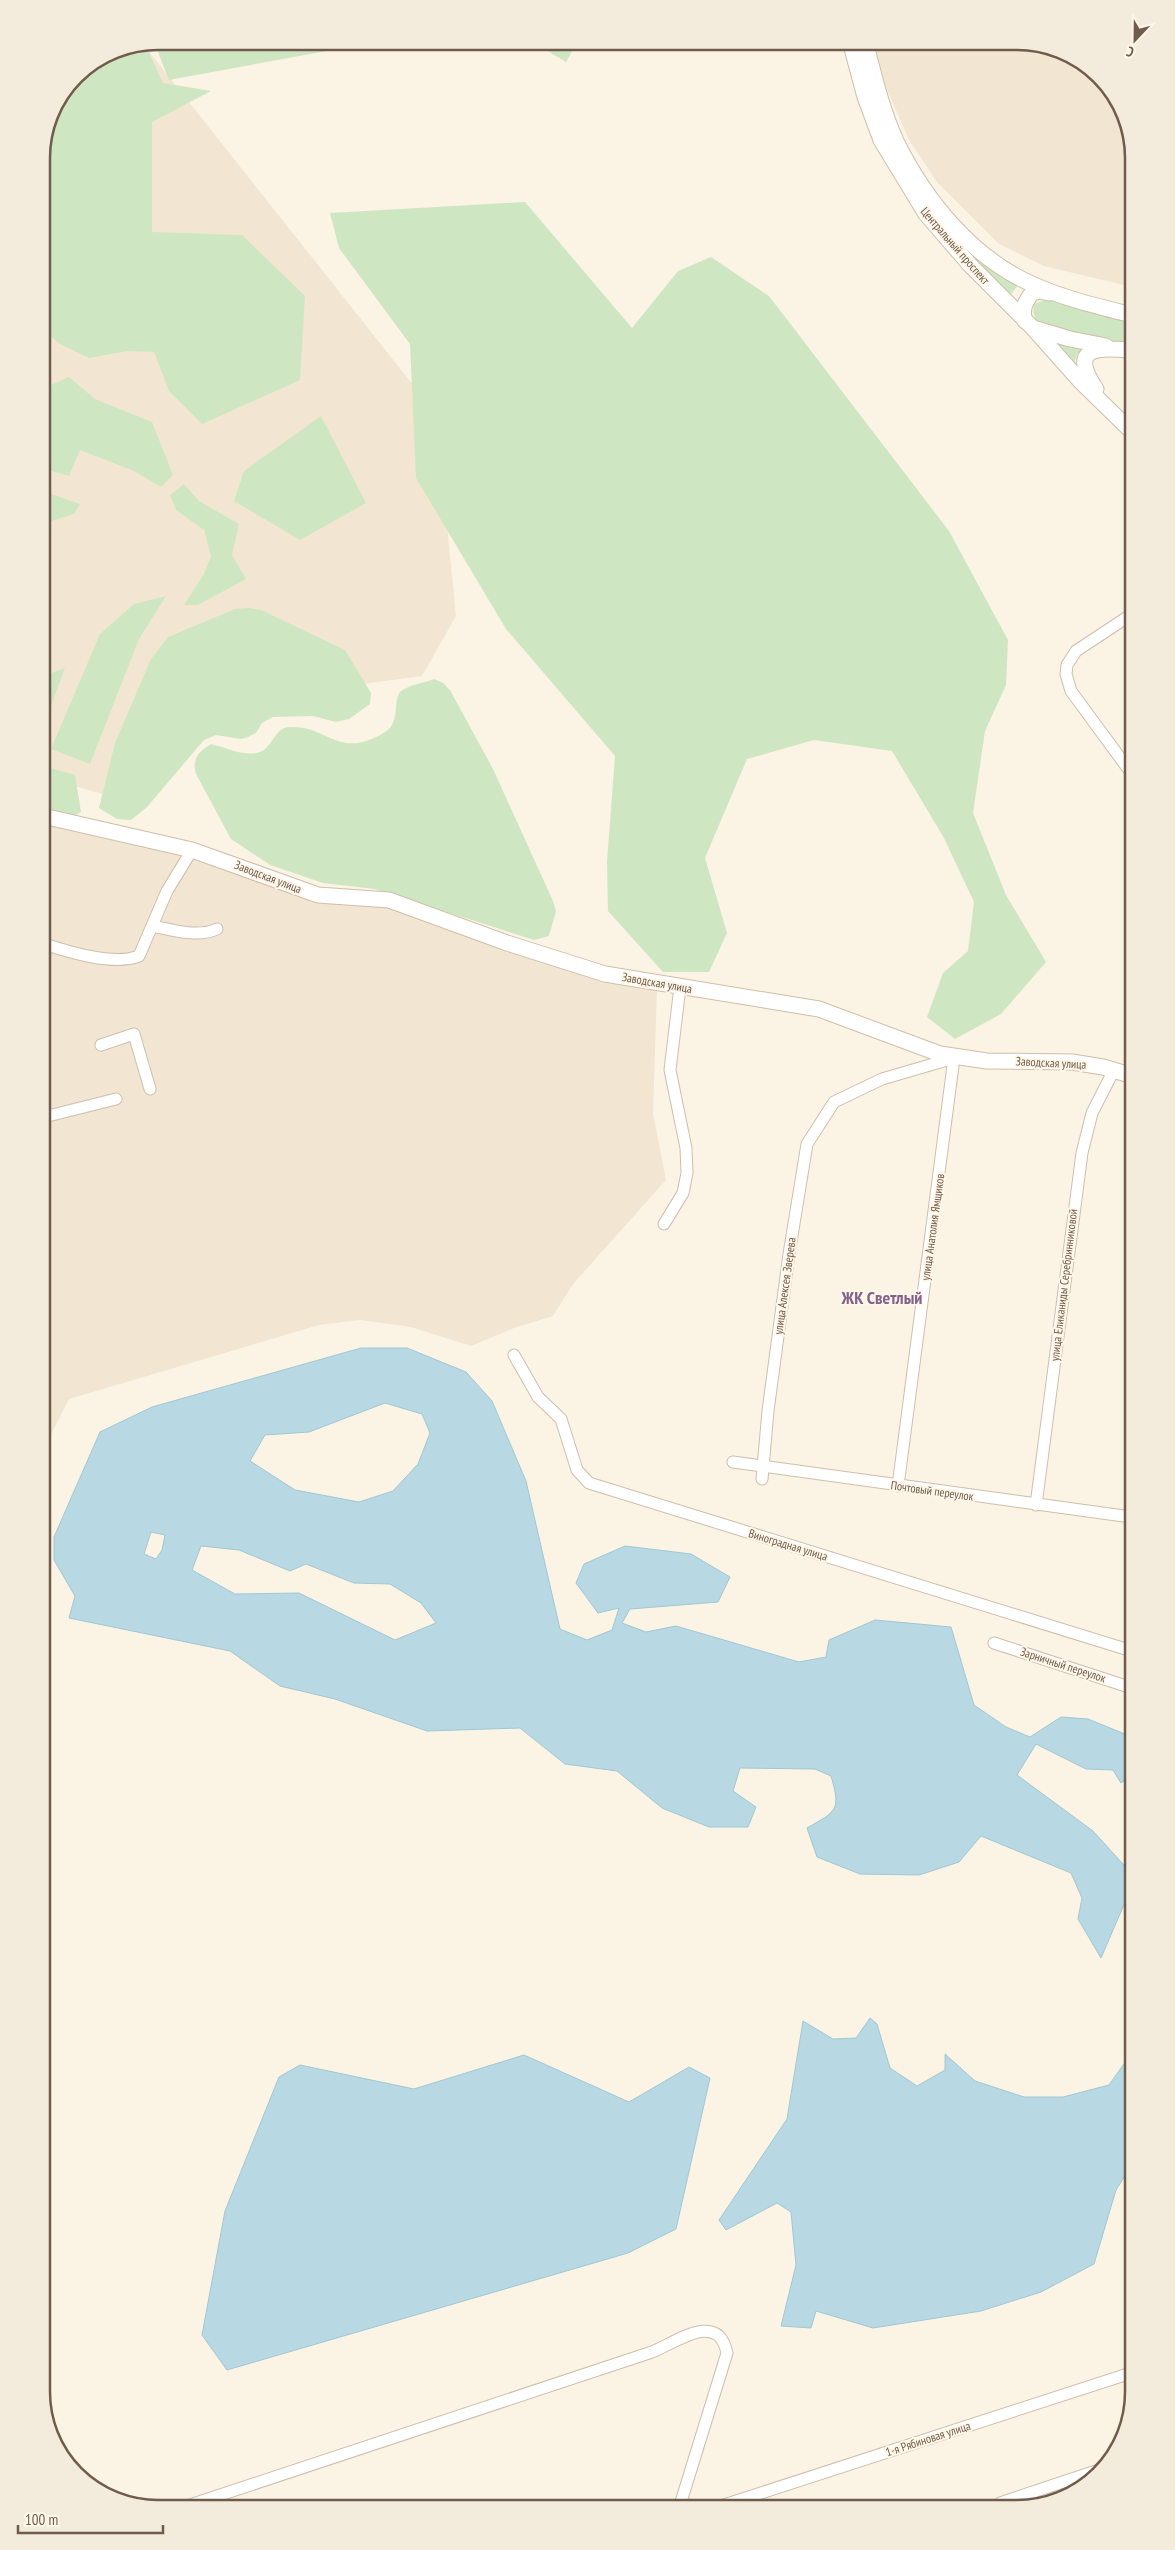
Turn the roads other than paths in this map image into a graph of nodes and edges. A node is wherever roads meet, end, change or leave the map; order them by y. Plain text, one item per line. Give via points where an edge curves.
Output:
1 (852, 50) edge
2 (867, 50) edge
3 (1062, 296) junction
4 (1125, 313) edge
5 (1029, 324) junction
6 (1125, 349) edge
7 (1125, 350) edge
8 (1110, 411) junction
9 (1125, 425) edge
10 (1125, 619) edge
11 (1125, 765) edge
12 (50, 818) edge
13 (192, 850) junction
14 (152, 926) junction
15 (217, 929) dead end
16 (50, 945) edge
17 (680, 987) junction
18 (101, 1045) dead end
19 (954, 1058) junction
20 (1114, 1070) junction
21 (1125, 1073) edge
22 (150, 1089) dead end
23 (116, 1099) dead end
24 (50, 1116) edge
25 (664, 1224) dead end
26 (514, 1355) dead end
27 (733, 1462) dead end
28 (764, 1466) junction
29 (762, 1479) dead end
30 (898, 1486) junction
31 (1036, 1505) junction
32 (1125, 1516) edge
33 (994, 1643) dead end
34 (1125, 1650) edge
35 (1125, 1686) edge
36 (1125, 2375) edge
37 (1089, 2473) edge
38 (205, 2500) edge
39 (682, 2500) edge
40 (739, 2500) edge
41 (1009, 2500) edge

1 - 5 main road, Центральный проспект via 881,140 926,214
2 - 3 main road, Центральный проспект via 896,142 937,207 984,256 1033,285
3 - 4 main road
3 - 5 main road via 1039,291 1032,293 1023,314
5 - 6 main road via 1070,339
5 - 8 main road, Центральный проспект
7 - 8 main road via 1095,349 1084,363 1091,382
8 - 9 main road
10 - 11 street via 1076,651 1067,664 1066,674 1071,691
12 - 13 main road, Заводская улица
13 - 14 street via 167,891
13 - 17 main road, Заводская улица via 310,892 388,900 585,968
14 - 15 street via 203,933
14 - 16 street via 141,954 128,960
17 - 19 main road, Заводская улица via 819,1009
17 - 25 street via 670,1070 686,1148 687,1173 684,1193
18 - 22 street via 134,1034
19 - 20 main road, Заводская улица via 1072,1062
19 - 28 street, улица Алексея Зверева via 882,1079 834,1102 805,1151 768,1411
19 - 30 street, улица Анатолия Ямщиков
20 - 21 main road, Заводская улица
20 - 31 street, улица Еликаниды Серебринниковой via 1092,1113 1082,1153
23 - 24 street
26 - 34 street, Виноградная улица via 538,1398 561,1419 577,1470 589,1483
27 - 28 street, Почтовый переулок
28 - 29 street, улица Алексея Зверева
28 - 30 street, Почтовый переулок
30 - 31 street, Почтовый переулок
31 - 32 street, Почтовый переулок
33 - 35 street, Зарничный переулок
36 - 40 street, 1-я Рябиновая улица
37 - 41 street
38 - 39 street via 652,2352 697,2331 710,2331 723,2339 727,2353

